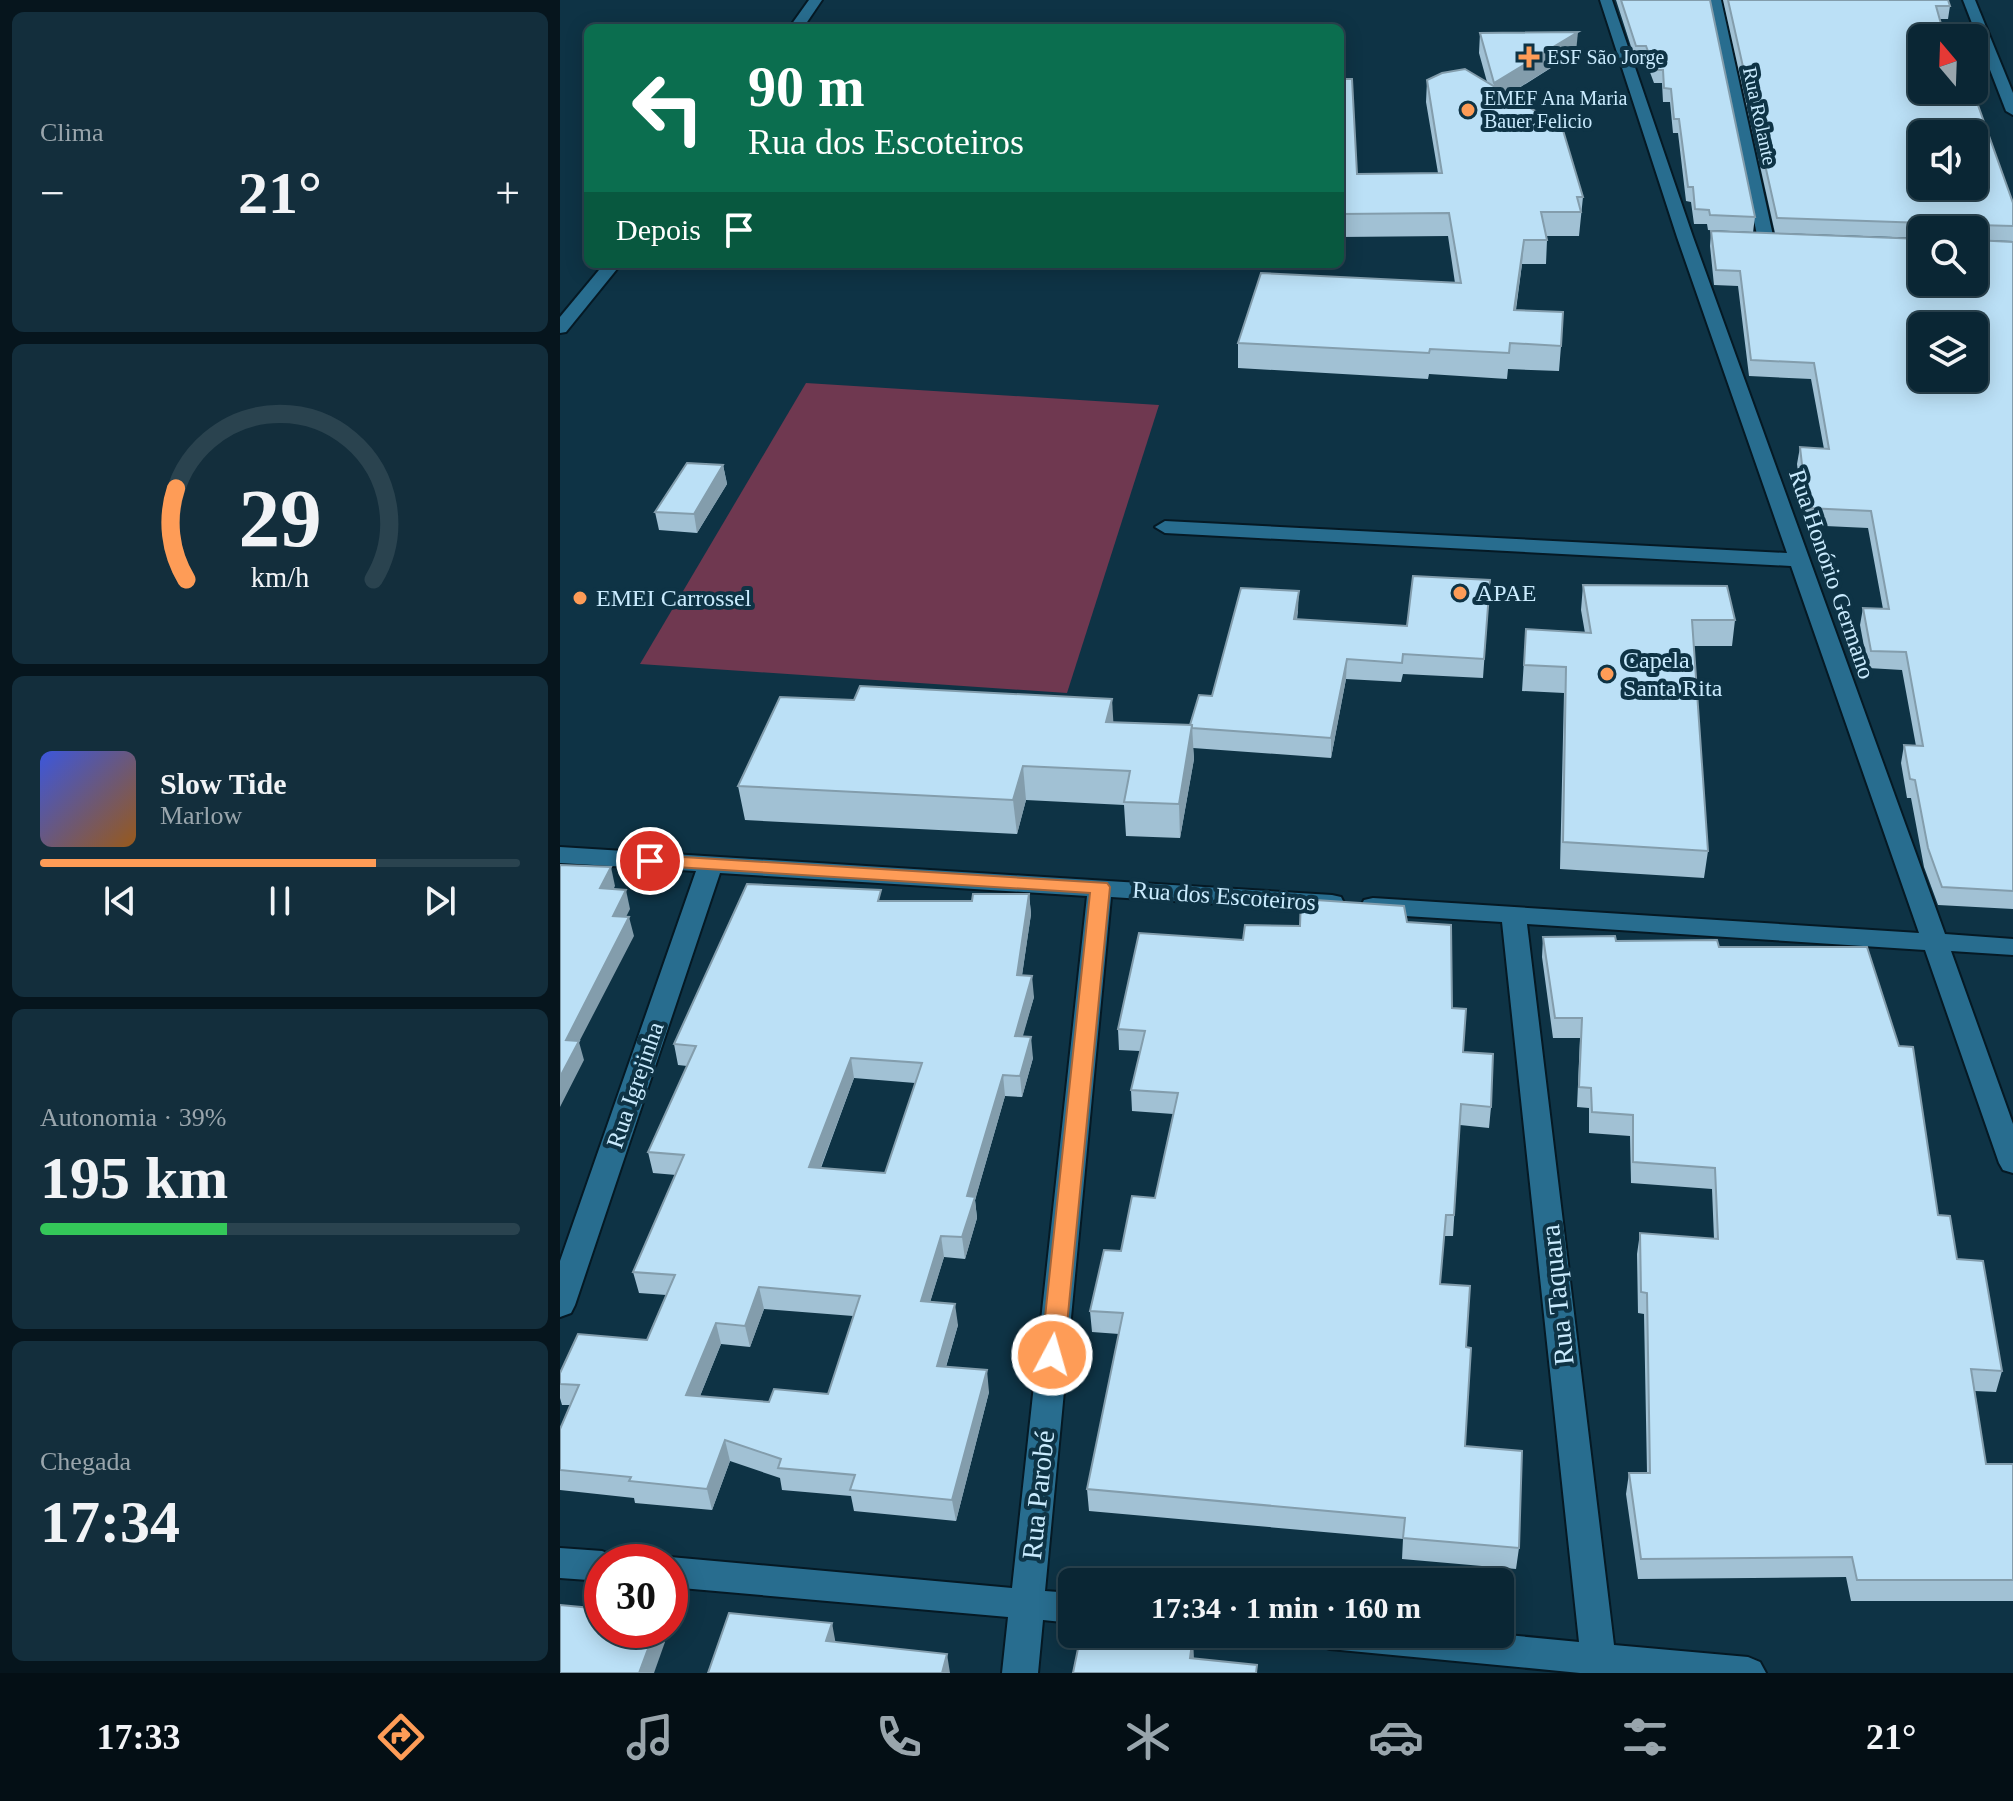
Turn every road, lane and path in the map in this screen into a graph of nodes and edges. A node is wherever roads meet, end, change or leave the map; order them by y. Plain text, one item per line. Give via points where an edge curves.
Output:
1 (816, 0) edge
2 (1606, 0) edge
3 (1715, 0) edge
4 (1969, 0) edge
5 (799, 24) edge
6 (2013, 111) edge
7 (1767, 240) edge
8 (610, 268) edge
9 (560, 328) edge
10 (1165, 527) dead end
11 (1800, 560) junction
12 (560, 855) edge
13 (710, 865) junction
14 (1100, 887) junction
15 (1514, 916) junction
16 (1935, 943) junction
17 (2013, 947) edge
18 (2003, 1104) edge
19 (2013, 1163) edge
20 (560, 1305) edge
21 (560, 1563) edge
22 (584, 1565) edge
23 (688, 1574) edge
24 (1027, 1604) junction
25 (1058, 1607) edge
26 (1444, 1648) edge
27 (1599, 1667) edge
28 (1020, 1673) edge
29 (1748, 1673) edge

1 - 5 street
2 - 11 street, Rua Honório Germano
3 - 7 street, Rua Rolante
4 - 6 street
8 - 9 street
10 - 11 street
11 - 16 street, Rua Honório Germano
12 - 13 street, Rua dos Escoteiros
13 - 14 street, Rua dos Escoteiros
13 - 20 street, Rua Igrejinha
14 - 15 street, Rua dos Escoteiros
14 - 24 street, Rua Parobé
15 - 16 street, Rua dos Escoteiros
15 - 27 street, Rua Taquara
16 - 17 street, Rua dos Escoteiros
16 - 18 street, Rua Honório Germano
18 - 19 street, Rua Honório Germano
21 - 22 street
23 - 24 street
24 - 25 street
24 - 28 street, Rua Parobé
26 - 27 street
27 - 29 street

